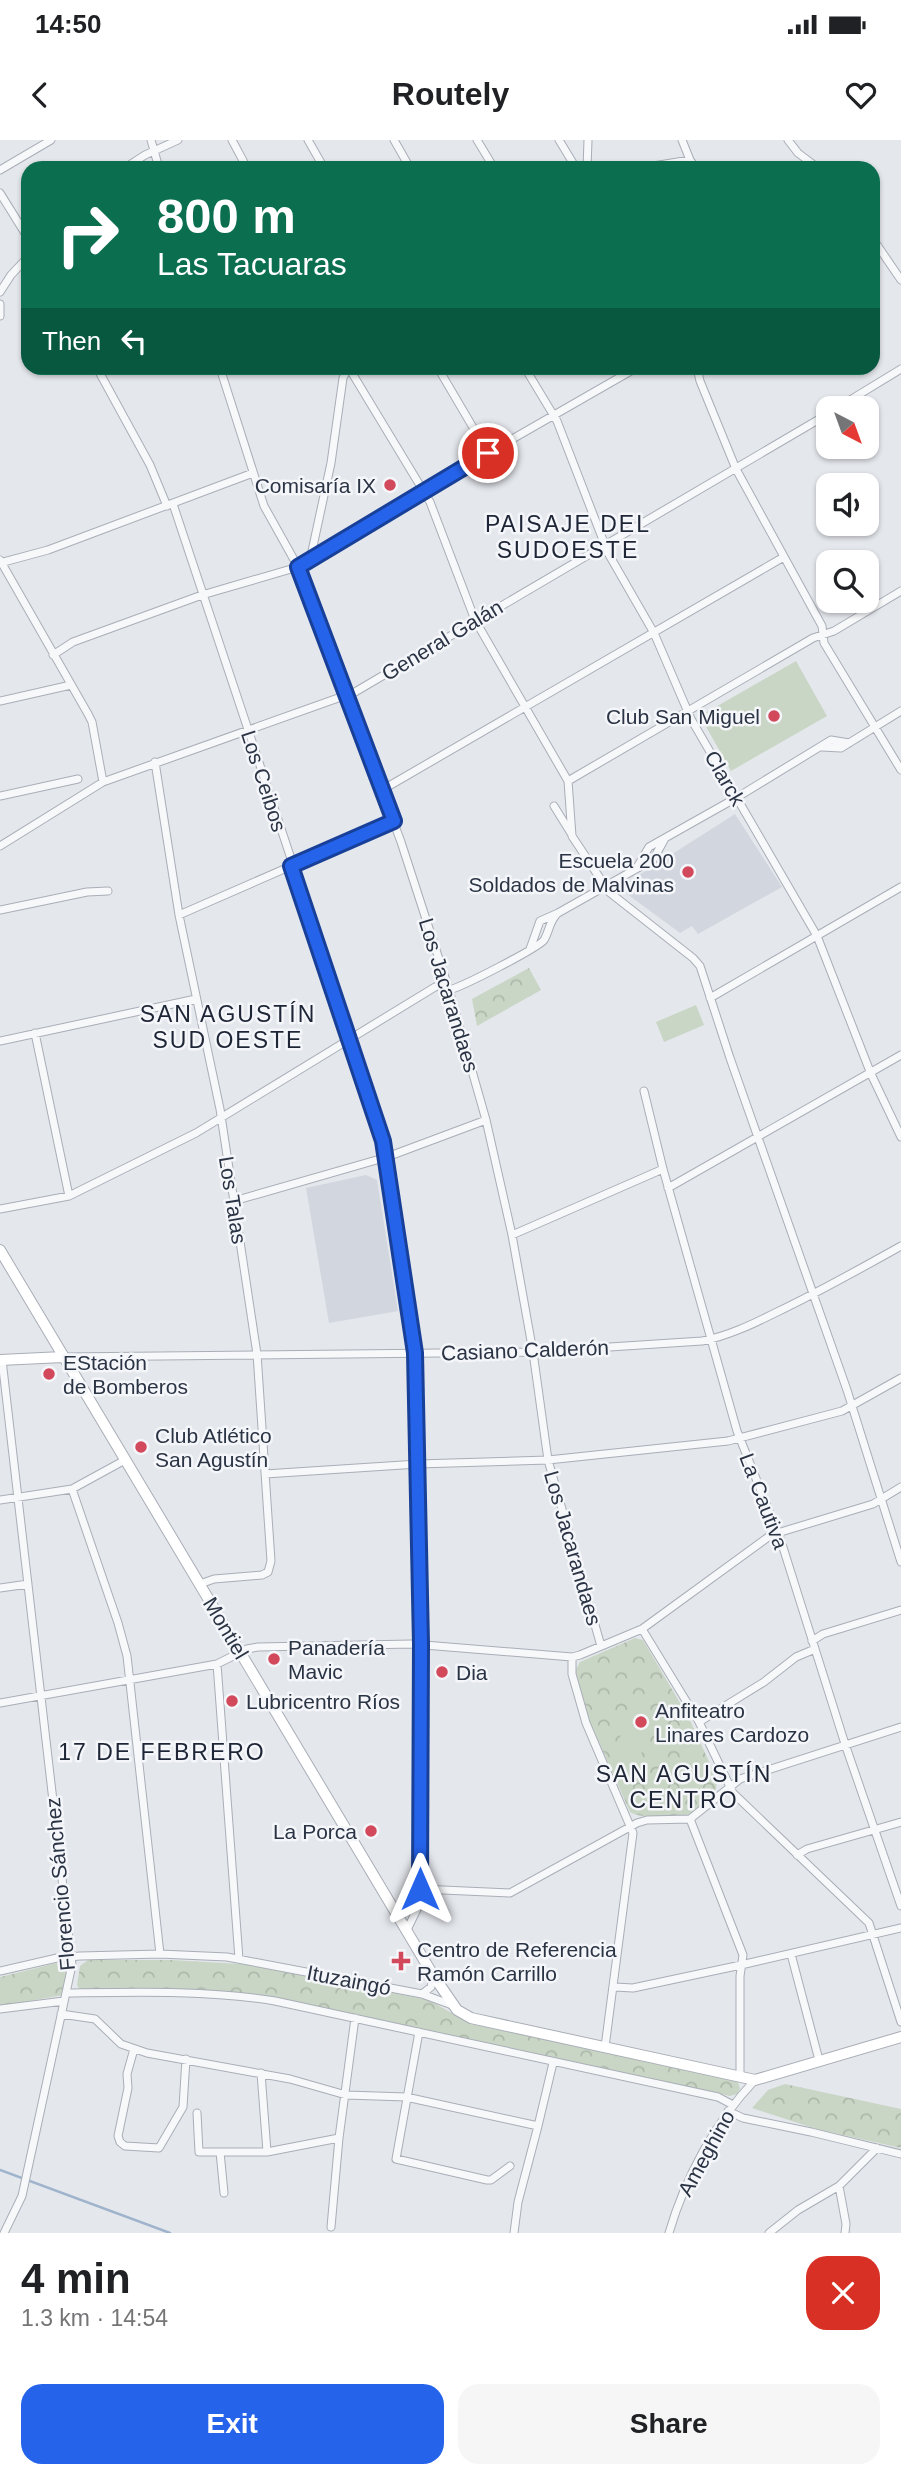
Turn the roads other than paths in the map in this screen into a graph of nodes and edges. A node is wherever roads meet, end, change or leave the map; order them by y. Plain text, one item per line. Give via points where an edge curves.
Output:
1 (51, 140) edge
2 (151, 140) edge
3 (178, 140) edge
4 (232, 140) edge
5 (308, 140) edge
6 (394, 140) edge
7 (477, 140) edge
8 (559, 140) edge
9 (588, 140) edge
10 (682, 140) edge
11 (788, 140) edge
12 (154, 151) junction
13 (690, 160) joint
14 (137, 161) edge
15 (157, 161) edge
16 (243, 161) edge
17 (320, 161) edge
18 (406, 161) edge
19 (490, 161) edge
20 (572, 161) edge
21 (587, 161) edge
22 (684, 161) edge
23 (809, 161) edge
24 (0, 170) edge
25 (0, 193) edge
26 (21, 222) edge
27 (880, 249) edge
28 (21, 264) edge
29 (901, 280) edge
30 (0, 292) edge
31 (0, 304) edge
32 (0, 316) edge
33 (901, 369) edge
34 (101, 375) edge
35 (222, 375) edge
36 (345, 375) edge
37 (353, 375) edge
38 (442, 375) edge
39 (530, 375) edge
40 (624, 375) edge
41 (698, 375) edge
42 (621, 377) joint
43 (857, 396) edge
44 (554, 416) junction
45 (816, 421) edge
46 (488, 453) junction
47 (736, 470) junction
48 (253, 473) junction
49 (425, 492) junction
50 (170, 505) junction
51 (605, 544) junction
52 (782, 558) junction
53 (312, 560) junction
54 (1, 562) edge
55 (298, 567) junction
56 (901, 591) edge
57 (202, 595) junction
58 (475, 620) junction
59 (654, 633) junction
60 (822, 634) junction
61 (53, 655) junction
62 (71, 685) junction
63 (346, 695) junction
64 (0, 701) edge
65 (525, 709) junction
66 (901, 711) edge
67 (688, 712) junction
68 (874, 727) junction
69 (247, 730) junction
70 (155, 762) junction
71 (901, 770) edge
72 (78, 779) dead end
73 (568, 781) junction
74 (103, 782) junction
75 (382, 790) junction
76 (0, 796) edge
77 (736, 798) junction
78 (554, 806) dead end
79 (394, 821) junction
80 (572, 836) junction
81 (0, 846) edge
82 (291, 866) junction
83 (604, 887) junction
84 (901, 887) edge
85 (108, 891) dead end
86 (0, 911) edge
87 (179, 915) junction
88 (817, 936) junction
89 (448, 987) junction
90 (710, 998) junction
91 (196, 999) junction
92 (35, 1032) junction
93 (350, 1038) junction
94 (0, 1041) edge
95 (901, 1055) edge
96 (871, 1074) junction
97 (644, 1091) dead end
98 (220, 1119) junction
99 (486, 1120) junction
100 (759, 1137) junction
101 (901, 1137) edge
102 (387, 1157) junction
103 (663, 1169) junction
104 (668, 1188) junction
105 (69, 1196) junction
106 (234, 1201) junction
107 (0, 1209) edge
108 (512, 1235) junction
109 (901, 1246) edge
110 (0, 1250) edge
111 (814, 1294) junction
112 (709, 1340) junction
113 (533, 1352) junction
114 (415, 1353) junction
115 (257, 1354) junction
116 (64, 1357) junction
117 (1, 1360) edge
118 (901, 1378) edge
119 (852, 1407) junction
120 (740, 1439) junction
121 (125, 1460) junction
122 (548, 1460) junction
123 (418, 1464) junction
124 (265, 1474) junction
125 (901, 1487) edge
126 (72, 1489) junction
127 (17, 1497) junction
128 (0, 1500) edge
129 (880, 1500) junction
130 (777, 1532) junction
131 (901, 1562) edge
132 (28, 1584) junction
133 (200, 1584) junction
134 (0, 1588) edge
135 (901, 1610) edge
136 (642, 1629) junction
137 (421, 1644) junction
138 (813, 1645) junction
139 (601, 1646) junction
140 (241, 1652) junction
141 (572, 1657) junction
142 (217, 1664) junction
143 (129, 1681) junction
144 (41, 1696) junction
145 (0, 1703) edge
146 (699, 1722) junction
147 (901, 1727) edge
148 (845, 1744) junction
149 (728, 1786) junction
150 (690, 1819) junction
151 (901, 1822) edge
152 (631, 1826) junction
153 (874, 1830) junction
154 (797, 1855) junction
155 (420, 1889) junction
156 (901, 1906) edge
157 (901, 1928) edge
158 (407, 1930) junction
159 (873, 1935) junction
160 (160, 1954) junction
161 (792, 1954) junction
162 (71, 1957) junction
163 (239, 1959) junction
164 (741, 1965) junction
165 (0, 1971) edge
166 (433, 1975) junction
167 (614, 1987) junction
168 (422, 1994) junction
169 (66, 1997) junction
170 (453, 2006) junction
171 (0, 2009) edge
172 (61, 2014) junction
173 (355, 2018) junction
174 (901, 2022) edge
175 (419, 2032) junction
176 (901, 2037) edge
177 (605, 2047) junction
178 (134, 2049) junction
179 (186, 2059) junction
180 (819, 2060) junction
181 (553, 2063) junction
182 (261, 2073) junction
183 (740, 2077) junction
184 (755, 2080) junction
185 (345, 2095) junction
186 (406, 2097) junction
187 (730, 2108) junction
188 (197, 2113) dead end
189 (538, 2126) junction
190 (339, 2138) junction
191 (877, 2148) junction
192 (220, 2152) junction
193 (267, 2152) junction
194 (901, 2154) edge
195 (510, 2166) dead end
196 (839, 2186) junction
197 (224, 2193) dead end
198 (331, 2227) dead end
199 (4, 2233) edge
200 (514, 2233) edge
201 (669, 2233) edge
202 (769, 2233) edge
203 (845, 2233) edge

1 - 24 street
2 - 12 street
3 - 12 street
4 - 16 street
5 - 17 street
6 - 18 street
7 - 19 street
8 - 20 street
9 - 21 street
10 - 13 street
11 - 23 street
12 - 14 street
12 - 15 street
13 - 22 street
25 - 26 street
27 - 29 street
28 - 30 street
31 - 32 street
33 - 43 street
34 - 50 street, Los Ceibos
35 - 48 street, Los Jacarandaes
36 - 53 street
37 - 49 street
38 - 46 street
39 - 44 street, Clarck
40 - 42 street
41 - 47 street
42 - 44 street
44 - 46 street
44 - 51 street, Clarck
45 - 47 street, General Galán
46 - 49 street
47 - 51 street, General Galán
47 - 52 street
48 - 50 street
48 - 55 street, Los Jacarandaes via 267,514
49 - 53 street
49 - 58 street
50 - 54 street via 48,550
50 - 57 street, Los Ceibos
51 - 58 street, General Galán
51 - 59 street, Clarck
52 - 59 street
52 - 60 street via 820,621
53 - 55 street
54 - 61 street
55 - 57 street
55 - 63 street, Los Jacarandaes
56 - 60 street
57 - 61 street via 73,642
57 - 69 street, Los Ceibos
58 - 63 street, General Galán
58 - 65 street
59 - 65 street
59 - 67 street, Clarck
60 - 67 street
60 - 68 street
61 - 62 street
62 - 64 street
62 - 74 street via 92,722
63 - 69 street, General Galán
63 - 75 street, Los Jacarandaes
65 - 73 street
65 - 75 street
66 - 68 street
67 - 73 street
67 - 77 street, Clarck
68 - 71 street
68 - 77 street via 837,749 822,747
69 - 70 street, General Galán
69 - 82 street, Los Ceibos
70 - 74 street, General Galán
70 - 87 street, Los Talas
72 - 76 street
73 - 80 street
74 - 81 street, General Galán
75 - 79 street, Los Jacarandaes
77 - 83 street via 664,840 653,860
77 - 88 street, Clarck
78 - 80 street
79 - 82 street
79 - 89 street, Los Jacarandaes
80 - 83 street
82 - 87 street
82 - 93 street, Los Ceibos
83 - 89 street via 558,914 542,942 468,984
83 - 90 street via 697,961
84 - 88 street
85 - 86 street
87 - 91 street, Los Talas
88 - 90 street
88 - 96 street, Clarck
89 - 93 street via 435,988
89 - 99 street, Los Jacarandaes
90 - 100 street
91 - 92 street
91 - 98 street, Los Talas
92 - 94 street
92 - 105 street
93 - 98 street
93 - 102 street, Los Ceibos
95 - 96 street
96 - 100 street
96 - 101 street, Clarck
97 - 103 street, La Cautiva
98 - 105 street
98 - 106 street, Los Talas
99 - 102 street
99 - 108 street, Los Jacarandaes
100 - 104 street
100 - 111 street
102 - 106 street
102 - 114 street, Los Ceibos
103 - 104 street, La Cautiva
103 - 108 street
104 - 112 street, La Cautiva
105 - 107 street
106 - 115 street, Los Talas
108 - 113 street, Los Jacarandaes
109 - 111 street, Casiano Calderón
110 - 116 street, Montiel
111 - 112 street, Casiano Calderón
111 - 119 street
112 - 113 street, Casiano Calderón
112 - 120 street, La Cautiva
113 - 114 street, Casiano Calderón
113 - 122 street, Los Jacarandaes
114 - 115 street, Casiano Calderón
114 - 123 street, Los Ceibos
115 - 116 street, Casiano Calderón
115 - 124 street, Los Talas
116 - 117 street, Casiano Calderón
116 - 121 street, Montiel
117 - 127 street, Florencio Sánchez
118 - 119 street
119 - 120 street
119 - 129 street
120 - 122 street
120 - 130 street, La Cautiva
121 - 126 street
121 - 133 street, Montiel
122 - 123 street
122 - 139 street, Los Jacarandaes
123 - 124 street
123 - 137 street, Los Ceibos
124 - 133 street, Los Talas via 268,1572
125 - 129 street
126 - 127 street
126 - 143 street via 118,1623
127 - 128 street
127 - 132 street, Florencio Sánchez
129 - 130 street
129 - 131 street
130 - 136 street
130 - 138 street, La Cautiva
132 - 134 street
132 - 144 street, Florencio Sánchez
133 - 140 street, Montiel
135 - 138 street via 823,1634
136 - 139 street
136 - 146 street
137 - 140 street via 258,1647
137 - 141 street
137 - 155 street, Los Ceibos
138 - 146 street
138 - 148 street, La Cautiva
139 - 141 street
140 - 142 street
140 - 158 street, Montiel
141 - 152 street via 572,1674 586,1723
142 - 143 street
142 - 163 street
143 - 144 street
143 - 160 street
144 - 145 street
144 - 162 street, Florencio Sánchez
146 - 149 street
147 - 148 street
148 - 149 street
148 - 153 street, La Cautiva
149 - 150 street
149 - 154 street
150 - 152 street via 647,1820
150 - 164 street via 743,1955
151 - 153 street
152 - 155 street via 510,1893
152 - 167 street
153 - 154 street
153 - 156 street, La Cautiva
154 - 159 street via 869,1923
155 - 158 street, Los Ceibos
157 - 159 street
158 - 166 street, Montiel
159 - 161 street
159 - 174 street
160 - 162 street, Ituzaingó
160 - 163 street, Ituzaingó
161 - 164 street
161 - 180 street
162 - 165 street, Ituzaingó
162 - 169 street, Florencio Sánchez
163 - 168 street, Ituzaingó
164 - 167 street
164 - 183 street
166 - 168 street via 431,1987
166 - 170 street, Montiel
167 - 177 street
168 - 170 street, Ituzaingó
169 - 171 street, Ituzaingó
169 - 172 street, Florencio Sánchez
169 - 173 street, Ituzaingó via 174,1992 228,1995
170 - 177 street, Ituzaingó via 471,2018
172 - 178 street via 95,2019 116,2041
172 - 199 street, Florencio Sánchez via 22,2196
173 - 175 street, Ituzaingó
173 - 185 street
175 - 181 street, Ituzaingó
175 - 186 street
176 - 180 street
177 - 183 street, Ituzaingó
178 - 179 street
178 - 179 street via 118,2136 125,2146 159,2148 183,2107
179 - 182 street
180 - 184 street
181 - 187 street, Ituzaingó via 718,2097
181 - 189 street
182 - 185 street
182 - 193 street
183 - 184 street
184 - 187 street, Ameghino
185 - 186 street
185 - 190 street
186 - 189 street
186 - 195 street via 396,2159 487,2180
187 - 191 street, Ituzaingó via 743,2118
187 - 201 street, Ameghino via 679,2201
188 - 192 street via 200,2152
189 - 200 street
190 - 193 street
190 - 198 street
191 - 194 street, Ituzaingó
191 - 196 street
192 - 193 street
192 - 197 street
196 - 202 street
196 - 203 street

